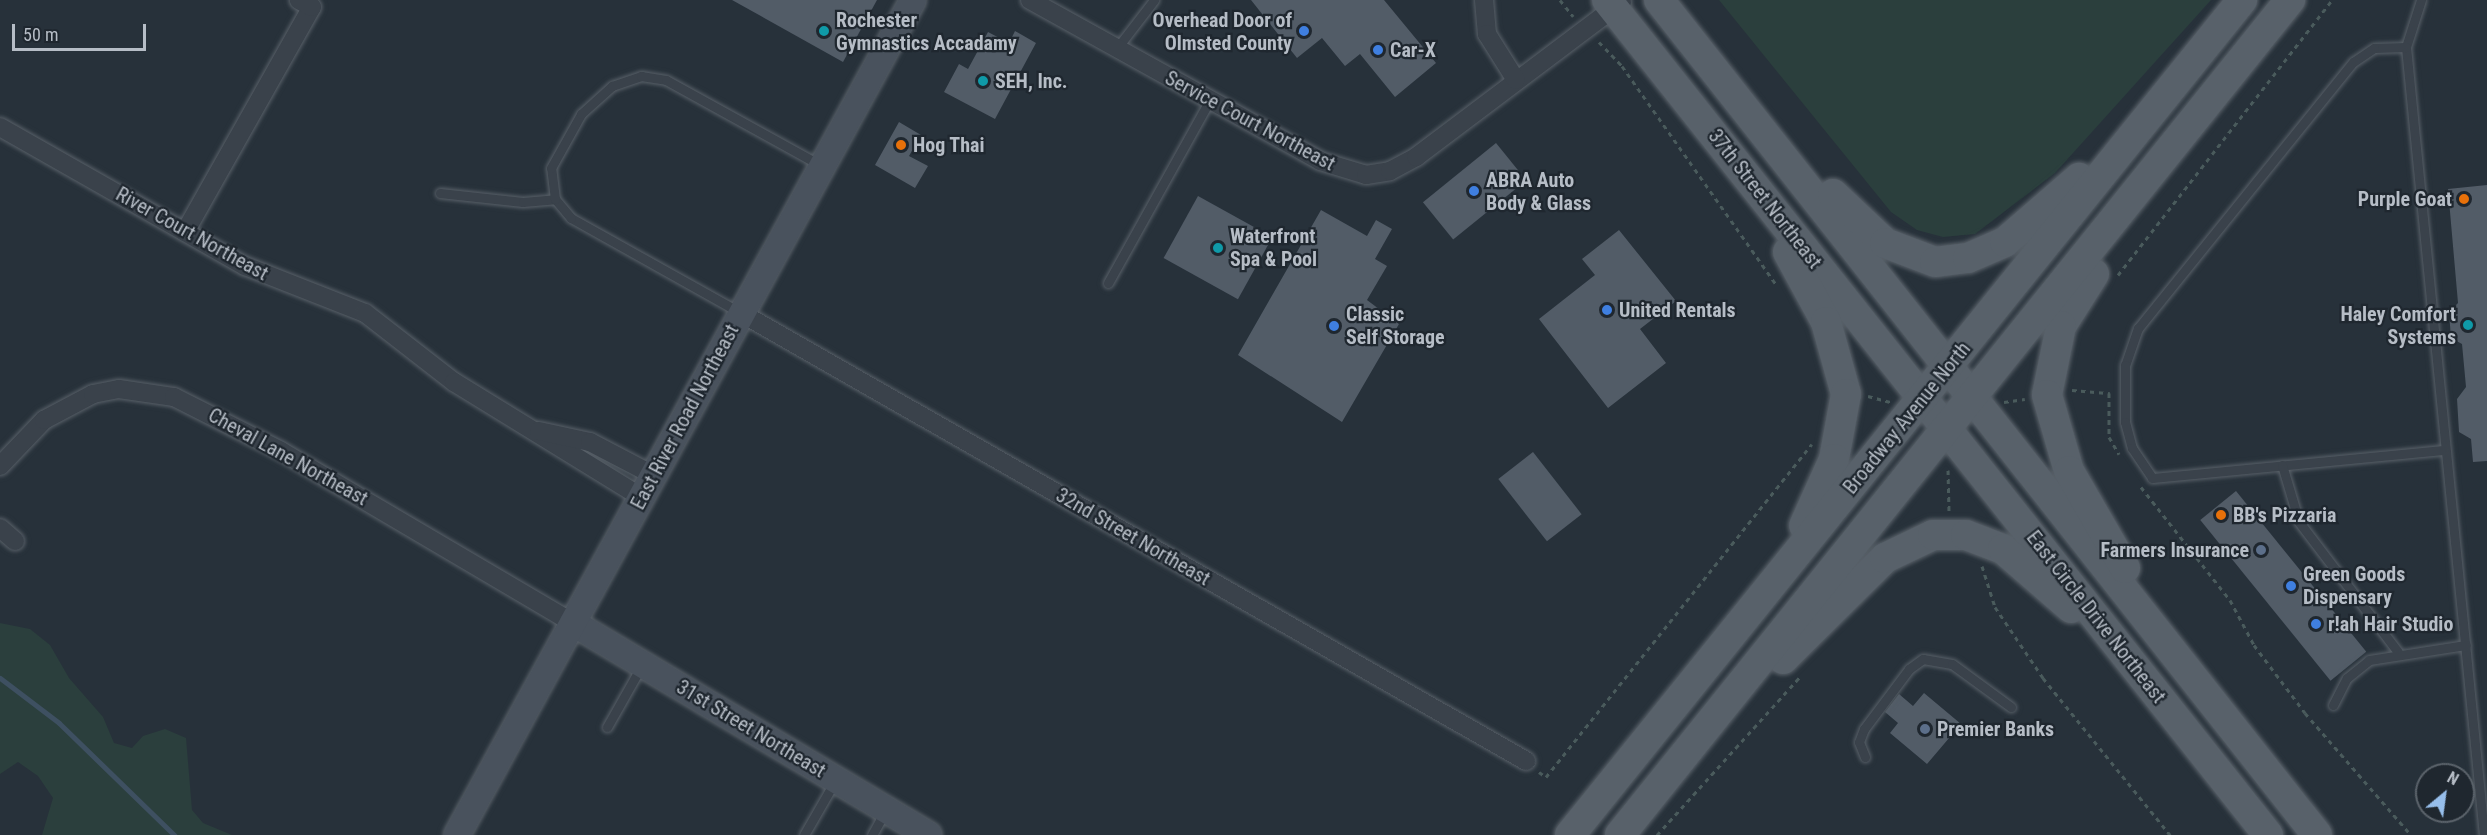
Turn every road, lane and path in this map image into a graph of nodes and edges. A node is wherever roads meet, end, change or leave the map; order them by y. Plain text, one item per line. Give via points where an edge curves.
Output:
1 (299, 0) edge
2 (913, 0) edge
3 (1030, 0) edge
4 (1154, 0) edge
5 (1484, 0) edge
6 (1560, 0) edge
7 (1659, 0) edge
8 (2242, 0) edge
9 (2290, 0) edge
10 (2332, 0) edge
11 (2421, 0) edge
12 (1615, 3) edge
13 (1585, 28) junction
14 (2406, 47) junction
15 (1117, 48) junction
16 (2181, 76) junction
17 (1516, 80) junction
18 (1728, 87) junction
19 (2216, 95) junction
20 (1210, 100) junction
21 (1704, 122) junction
22 (0, 127) edge
23 (822, 166) junction
24 (440, 193) dead end
25 (555, 199) junction
26 (185, 232) junction
27 (2114, 280) dead end
28 (1108, 283) dead end
29 (1780, 290) dead end
30 (741, 313) junction
31 (1948, 367) junction
32 (2067, 379) dead end
33 (1924, 397) junction
34 (1972, 398) junction
35 (1948, 428) junction
36 (537, 430) junction
37 (1818, 436) dead end
38 (2444, 450) junction
39 (2122, 460) dead end
40 (2282, 465) junction
41 (0, 466) edge
42 (653, 475) junction
43 (2134, 477) dead end
44 (641, 497) junction
45 (0, 528) edge
46 (15, 541) dead end
47 (1974, 558) dead end
48 (1775, 581) junction
49 (573, 623) junction
50 (2466, 645) junction
51 (2398, 652) junction
52 (642, 665) junction
53 (1806, 672) dead end
54 (2150, 686) junction
55 (2332, 705) dead end
56 (2011, 708) dead end
57 (2227, 724) junction
58 (607, 727) dead end
59 (1865, 757) dead end
60 (1682, 758) junction
61 (1526, 761) dead end
62 (1546, 777) dead end
63 (836, 779) junction
64 (887, 810) junction
65 (458, 835) edge
66 (804, 835) edge
67 (872, 835) edge
68 (929, 835) edge
69 (1570, 835) edge
70 (1620, 835) edge
71 (1657, 835) edge
72 (2170, 835) edge
73 (2268, 835) edge
74 (2318, 835) edge
75 (2411, 835) edge
76 (2484, 835) edge

1 - 26 street via 312,7
2 - 23 street, East River Road Northeast
3 - 15 street, Service Court Northeast
4 - 15 lane
5 - 17 street via 1487,34
6 - 13 path
7 - 18 main road, 37th Street Northeast
8 - 16 main road, Broadway Avenue North
9 - 19 main road, Broadway Avenue North
10 - 27 path
11 - 14 lane
12 - 13 street, Service Court Northeast
12 - 21 main road, 37th Street Northeast
13 - 17 street, Service Court Northeast
13 - 29 path via 1622,66
14 - 38 lane
14 - 40 lane via 2374,48 2353,62 2164,294 2128,352 2125,422 2132,448 2152,478
15 - 20 street, Service Court Northeast
16 - 18 main road via 2031,224 1987,251 1935,262 1901,252 1871,232
16 - 31 main road, Broadway Avenue North
17 - 20 street, Service Court Northeast via 1404,165 1366,175 1328,165
18 - 31 main road, 37th Street Northeast
19 - 34 main road, Broadway Avenue North
19 - 57 main road via 2070,310 2055,344 2047,395 2054,432 2079,492
20 - 28 lane
21 - 33 main road, 37th Street Northeast
21 - 48 main road via 1814,297 1844,381 1845,409 1834,459
22 - 26 street, River Court Northeast
23 - 25 lane via 666,80 641,76 612,86 581,114 550,168
23 - 30 street, East River Road Northeast
24 - 25 lane via 523,202
25 - 30 lane via 571,218
26 - 36 street, River Court Northeast via 260,273 365,313 454,382
30 - 42 street, East River Road Northeast
30 - 61 street, 32nd Street Northeast
31 - 33 main road, Broadway Avenue North
31 - 34 main road, 37th Street Northeast
32 - 39 path via 2066,389 2109,393 2109,437
33 - 35 main road, East Circle Drive Northeast
33 - 48 main road, Broadway Avenue North
34 - 35 main road, Broadway Avenue North
34 - 57 main road, East Circle Drive Northeast
35 - 54 main road, East Circle Drive Northeast
35 - 60 main road, Broadway Avenue North
36 - 42 street, River Court Northeast via 590,442
36 - 44 street, River Court Northeast
37 - 62 path
38 - 40 lane
38 - 50 lane
40 - 51 lane via 2299,522
41 - 49 street, Cheval Lane Northeast via 44,420 93,394 119,389 174,397 301,462
42 - 44 street, East River Road Northeast
43 - 75 path via 2230,600 2254,645 2305,713
44 - 49 street, East River Road Northeast
45 - 46 street
47 - 72 path via 1984,569 1995,607 2043,678
48 - 69 main road, Broadway Avenue North
49 - 52 street, 31st Street Northeast
49 - 65 street, East River Road Northeast
50 - 51 lane
50 - 76 lane
51 - 55 lane via 2369,660 2347,678
52 - 58 lane
52 - 63 street, 31st Street Northeast
53 - 71 path
54 - 60 main road via 2003,549 1966,535 1933,535 1902,547 1866,574
54 - 73 main road, East Circle Drive Northeast
56 - 59 lane via 1952,664 1923,659 1909,669 1863,729 1859,742
57 - 74 main road, East Circle Drive Northeast
60 - 70 main road, Broadway Avenue North
63 - 64 street, 31st Street Northeast
63 - 66 lane
64 - 67 lane
64 - 68 street, 31st Street Northeast

